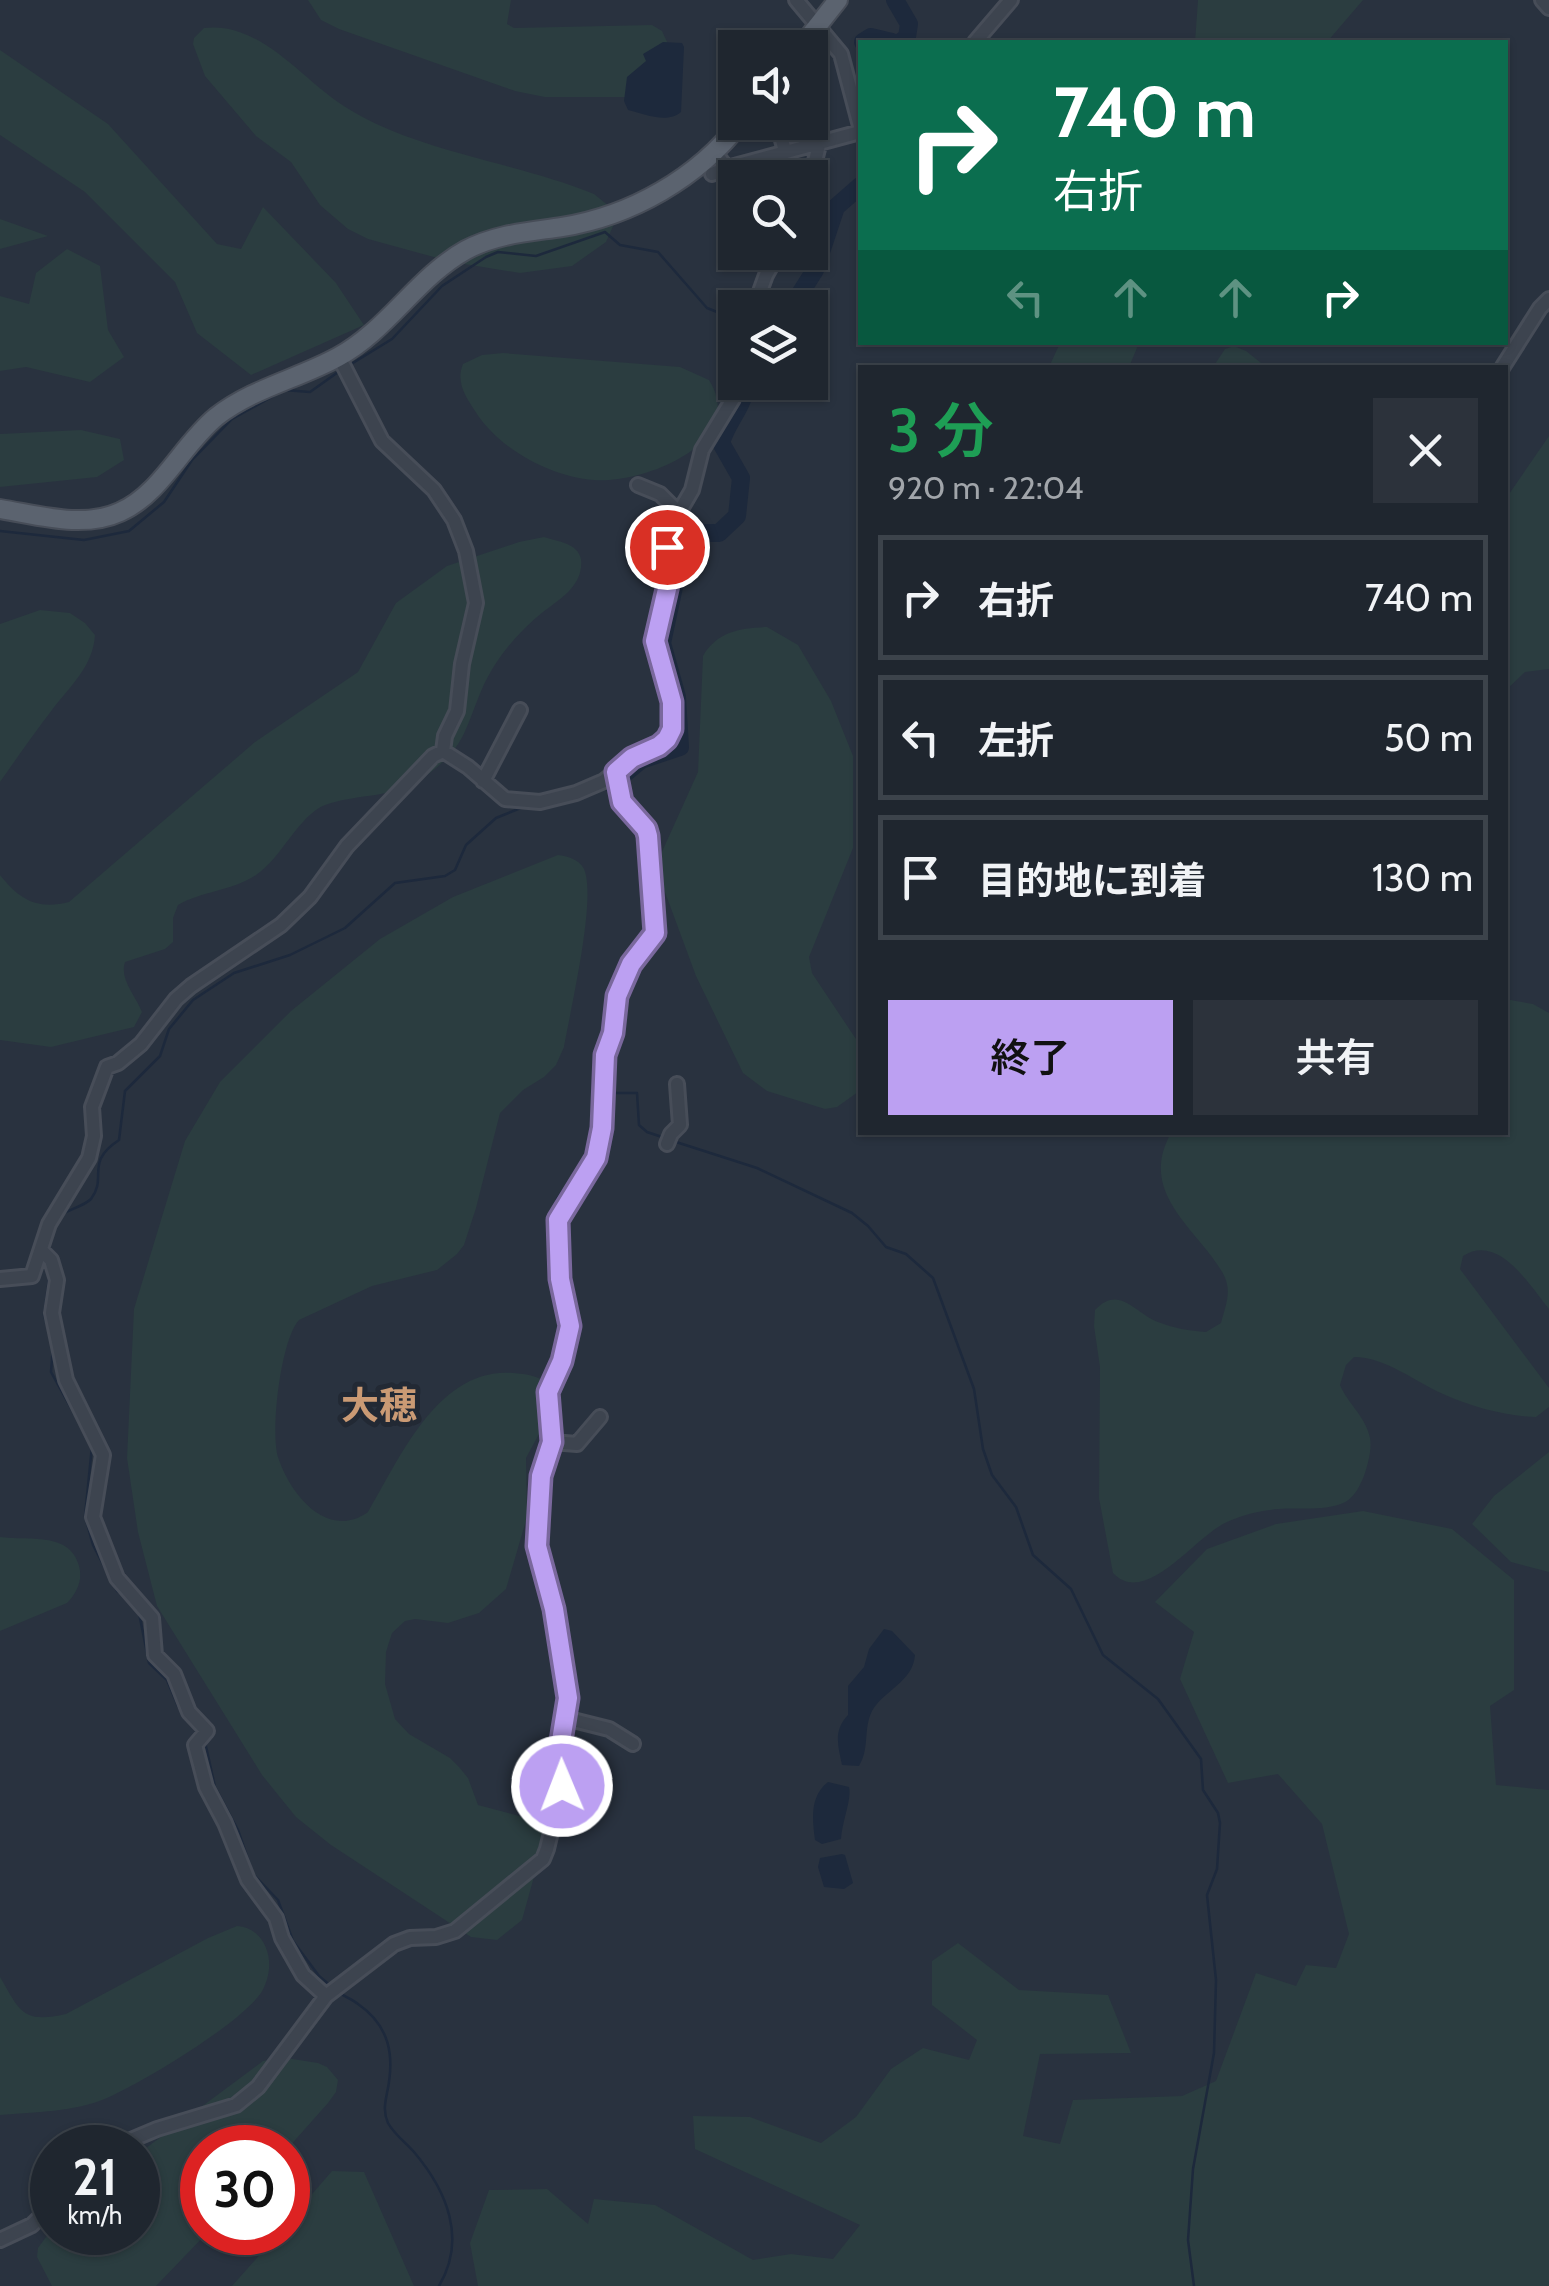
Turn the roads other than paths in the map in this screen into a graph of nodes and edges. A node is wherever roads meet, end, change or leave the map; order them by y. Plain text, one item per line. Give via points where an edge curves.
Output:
1 (796, 0) edge
2 (838, 0) edge
3 (1010, 0) edge
4 (1542, 0) edge
5 (1549, 8) edge
6 (818, 26) junction
7 (815, 30) edge
8 (977, 40) edge
9 (858, 121) edge
10 (858, 130) edge
11 (732, 140) edge
12 (782, 140) edge
13 (819, 145) junction
14 (786, 152) junction
15 (721, 160) joint
16 (815, 160) edge
17 (718, 162) edge
18 (718, 165) edge
19 (712, 174) dead end
20 (1549, 299) edge
21 (338, 357) junction
22 (1504, 365) edge
23 (732, 400) edge
24 (638, 485) dead end
25 (0, 509) edge
26 (680, 513) junction
27 (520, 710) dead end
28 (443, 752) junction
29 (616, 772) junction
30 (483, 781) junction
31 (676, 1084) dead end
32 (667, 1144) dead end
33 (42, 1250) junction
34 (0, 1278) edge
35 (600, 1417) dead end
36 (552, 1442) junction
37 (565, 1718) junction
38 (634, 1744) dead end
39 (326, 1996) junction
40 (160, 2128) edge
41 (30, 2226) edge
42 (0, 2240) edge

1 - 6 street
2 - 6 main road
3 - 8 street
4 - 5 street
6 - 7 main road
6 - 9 street via 841,54
10 - 13 street
11 - 15 main road
12 - 14 street
13 - 14 street
13 - 16 street
14 - 15 street
17 - 21 main road via 623,210 467,250
18 - 19 street
20 - 22 street
21 - 25 main road via 233,405 147,494 116,514 77,520
21 - 28 street via 382,440 445,505 469,564 476,604 458,712
23 - 26 street via 702,450
24 - 26 street
26 - 29 street via 667,532 670,576 655,641 672,702 672,729 659,746
27 - 30 street
28 - 30 street
28 - 33 street via 356,836 280,926 191,986 141,1044 107,1066 92,1107 89,1158 49,1224
29 - 30 street via 540,802 505,799
29 - 36 street via 622,802 648,836 657,923 617,996 596,1158 558,1220 570,1326 548,1392
31 - 32 street via 680,1124
33 - 34 street via 32,1276
33 - 39 street via 58,1280 52,1312 66,1380 103,1454 94,1517 118,1578 152,1618 155,1655 207,1731 195,1745 206,1788 248,1880 303,1974
35 - 36 street via 577,1444
36 - 37 street via 541,1476 537,1546 554,1609
37 - 38 street
37 - 39 street via 564,1778 542,1859 455,1931 394,1944
39 - 40 street via 258,2087 236,2105
41 - 42 street

